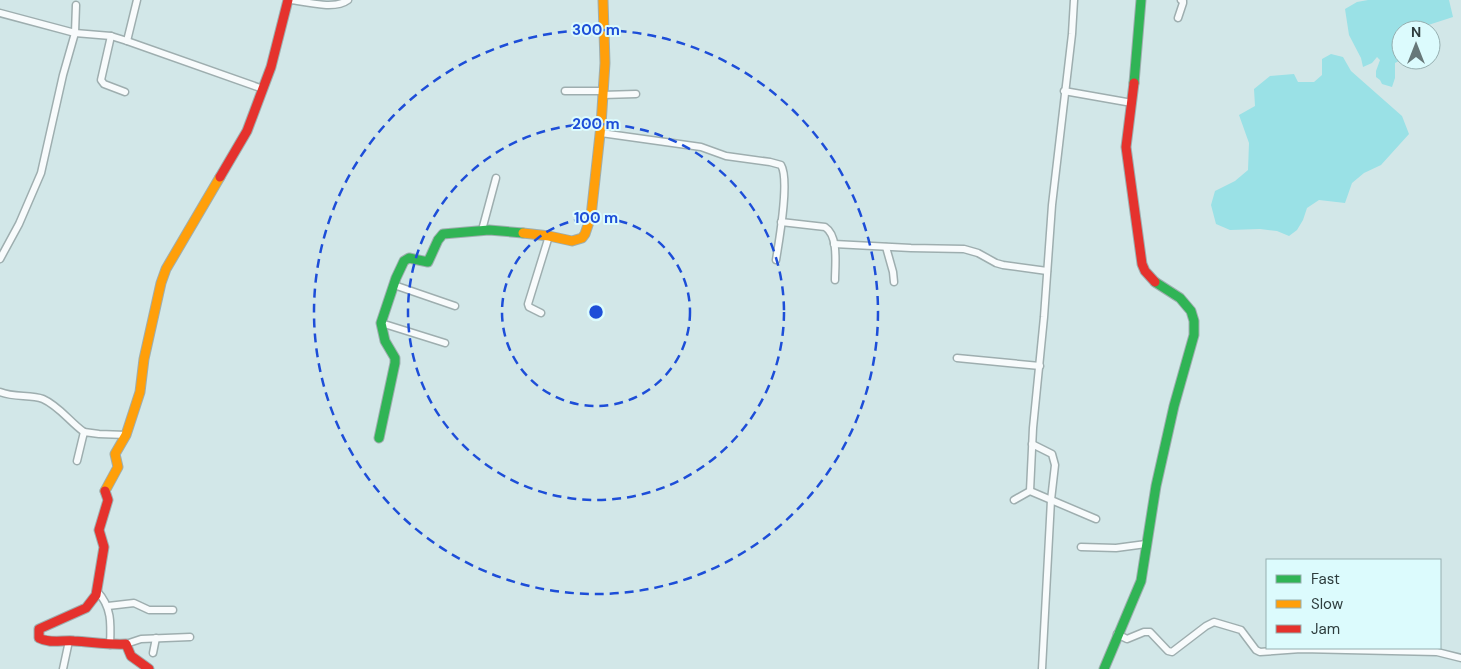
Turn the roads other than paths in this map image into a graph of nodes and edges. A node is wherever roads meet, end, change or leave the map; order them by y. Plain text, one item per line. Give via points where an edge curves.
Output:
1 (137, 0) edge
2 (290, 0) edge
3 (348, 0) edge
4 (603, 0) edge
5 (1074, 0) edge
6 (1140, 0) edge
7 (1180, 0) edge
8 (76, 5) dead end
9 (0, 13) edge
10 (1178, 18) dead end
11 (75, 33) junction
12 (111, 36) junction
13 (127, 41) junction
14 (263, 89) junction
15 (565, 91) dead end
16 (1064, 91) junction
17 (125, 92) dead end
18 (602, 93) junction
19 (636, 94) dead end
20 (1132, 103) junction
21 (600, 133) junction
22 (496, 178) dead end
23 (781, 222) junction
24 (482, 230) junction
25 (549, 236) junction
26 (834, 244) junction
27 (886, 247) junction
28 (0, 259) edge
29 (776, 260) dead end
30 (1047, 271) junction
31 (835, 280) dead end
32 (894, 282) dead end
33 (394, 285) junction
34 (455, 306) dead end
35 (542, 313) dead end
36 (381, 323) junction
37 (445, 343) dead end
38 (957, 358) dead end
39 (1040, 366) junction
40 (0, 392) edge
41 (84, 432) junction
42 (126, 434) junction
43 (379, 438) dead end
44 (1032, 444) junction
45 (77, 460) dead end
46 (1030, 491) junction
47 (1014, 500) dead end
48 (1051, 500) junction
49 (1096, 519) dead end
50 (1146, 544) junction
51 (1081, 547) dead end
52 (97, 591) junction
53 (108, 606) junction
54 (173, 610) dead end
55 (1117, 634) junction
56 (190, 637) dead end
57 (156, 638) junction
58 (69, 641) junction
59 (126, 644) junction
60 (110, 645) junction
61 (153, 653) dead end
62 (1461, 658) edge
63 (63, 669) edge
64 (149, 669) edge
65 (1042, 669) edge
66 (1104, 669) edge

1 - 13 street
2 - 3 street via 334,5
2 - 14 street
4 - 18 street via 605,64
5 - 16 street
6 - 20 street
7 - 10 street via 1183,3
8 - 11 street
9 - 11 street
11 - 12 street
11 - 28 street via 62,75 41,173
12 - 13 street
12 - 17 street via 100,80
13 - 14 street
14 - 42 street via 247,131 160,284 140,392
15 - 18 street
16 - 20 street
16 - 30 street
18 - 19 street
18 - 21 street
20 - 50 street via 1126,147 1143,266 1151,278 1187,306 1194,326
21 - 23 street via 701,147 726,156 779,164 784,174
21 - 25 street via 591,216 585,234 572,240
22 - 24 street
23 - 26 street via 824,227 830,231
23 - 29 street
24 - 25 street
24 - 33 street via 440,235 430,260 423,262 409,258 404,261
25 - 35 street via 528,304
26 - 27 street
26 - 31 street
27 - 30 street via 964,249 996,264
27 - 32 street
30 - 39 street
33 - 34 street
33 - 36 street
36 - 37 street
36 - 43 street via 385,341 396,363
38 - 39 street
39 - 44 street
40 - 41 street via 42,398
41 - 42 street
41 - 45 street
42 - 52 street via 114,457 117,468 105,491 108,500 99,530 104,547
44 - 46 street
44 - 48 street via 1054,457
46 - 47 street
46 - 48 street
48 - 49 street
48 - 65 street
50 - 51 street via 1116,548
50 - 55 street via 1141,581
52 - 53 street
52 - 58 street via 93,602 84,609 39,630 42,640
53 - 54 street via 134,603 149,610
53 - 60 street
55 - 62 street via 1127,639 1150,632 1168,652 1172,652 1215,622 1241,630 1256,650 1263,653 1285,649 1437,652
55 - 66 street
56 - 57 street
57 - 59 street
57 - 61 street
58 - 60 street
58 - 63 street
59 - 60 street
59 - 64 street via 131,656

